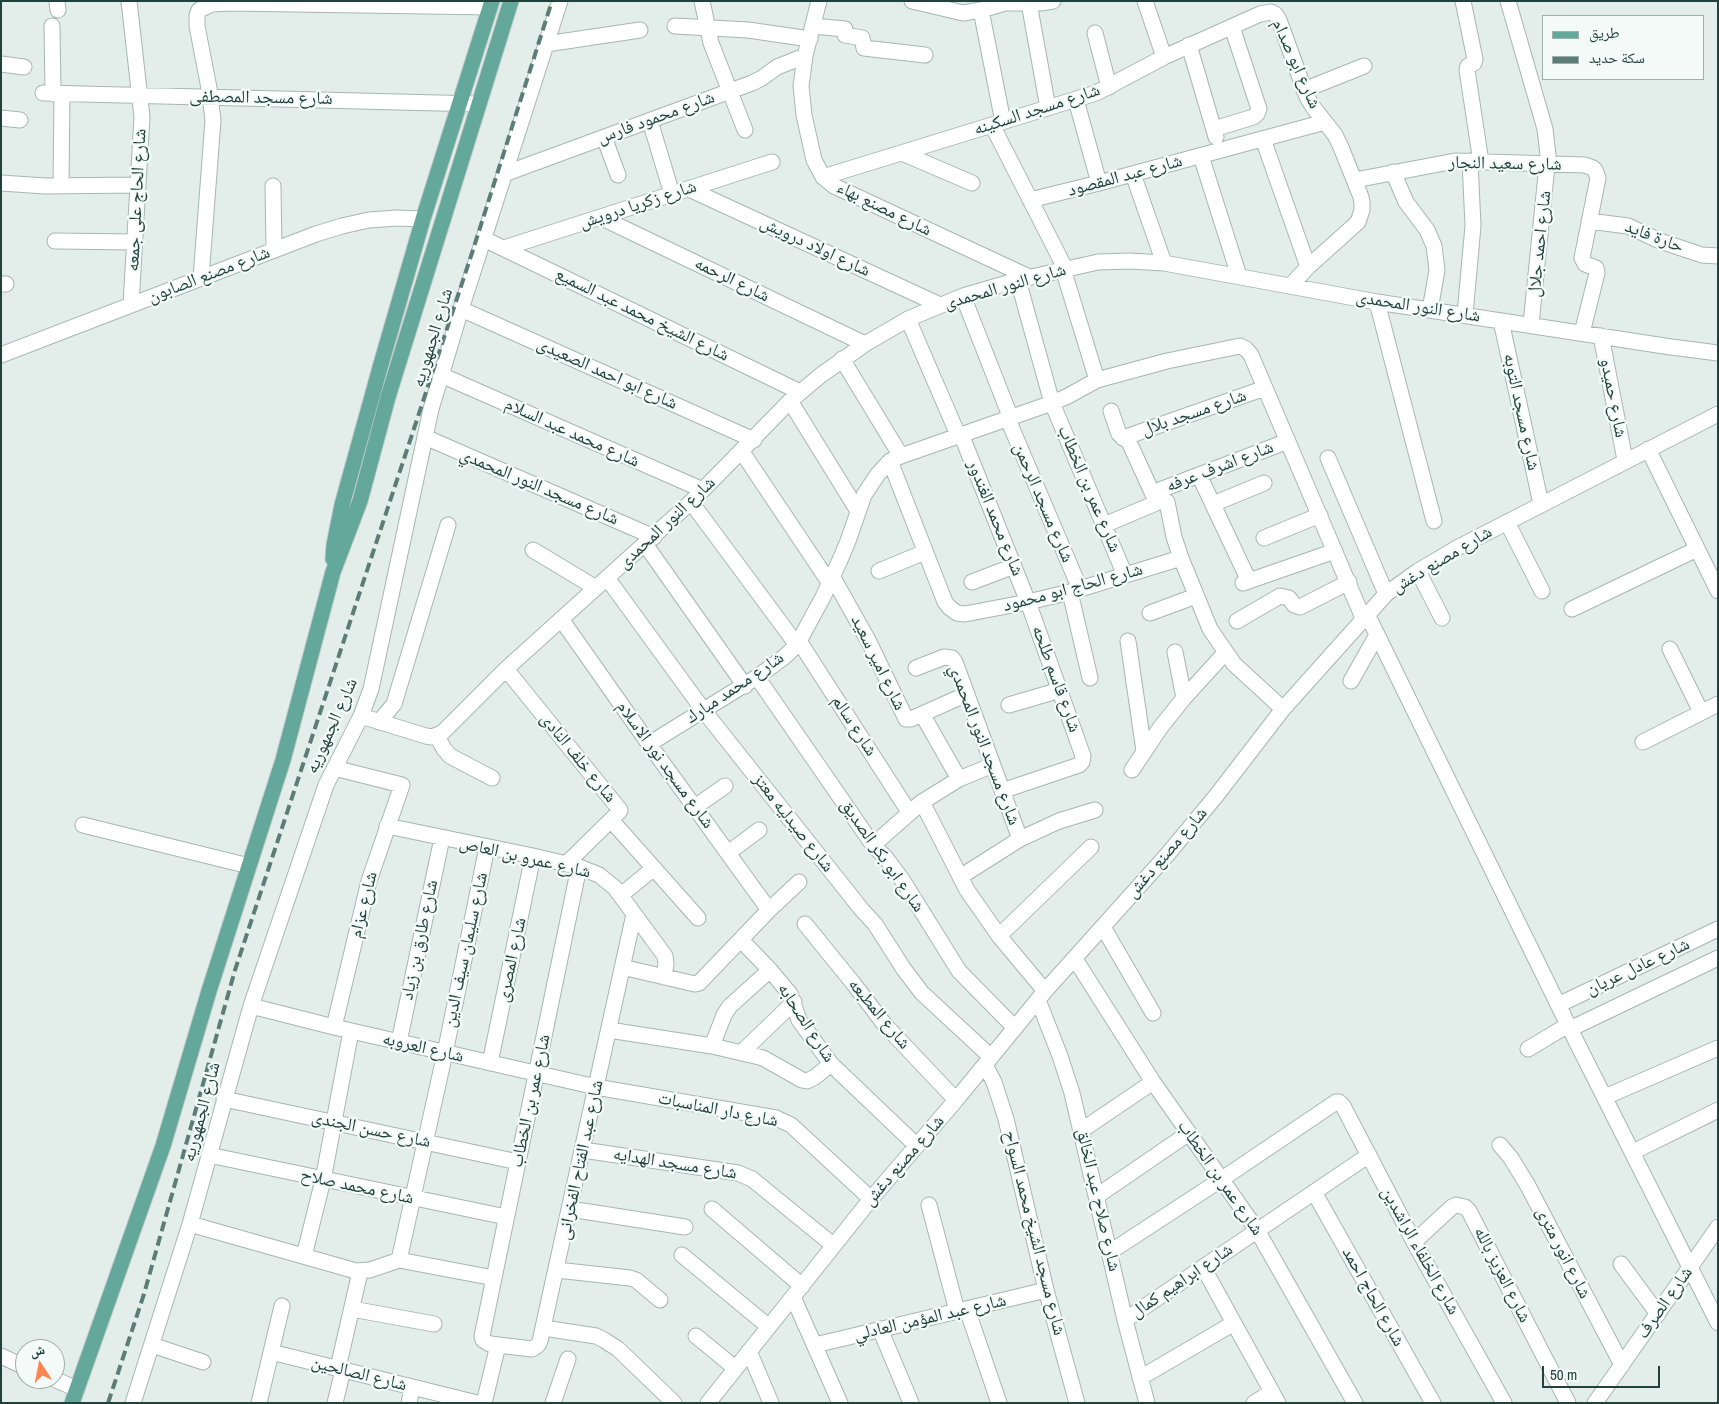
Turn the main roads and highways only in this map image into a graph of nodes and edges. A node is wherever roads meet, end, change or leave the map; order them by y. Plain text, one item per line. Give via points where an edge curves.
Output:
1 (511, 1) edge
2 (491, 4) edge
3 (392, 326) junction
4 (408, 332) junction
5 (333, 572) junction
6 (75, 1396) edge

1 - 4 main road, شارع الجمهوريه
2 - 3 main road, شارع الجمهوريه
3 - 4 main road
3 - 5 main road, شارع الجمهوريه via 342,504
4 - 5 main road, شارع الجمهوريه via 360,501
5 - 6 main road, شارع الجمهوريه via 283,760 163,1146

